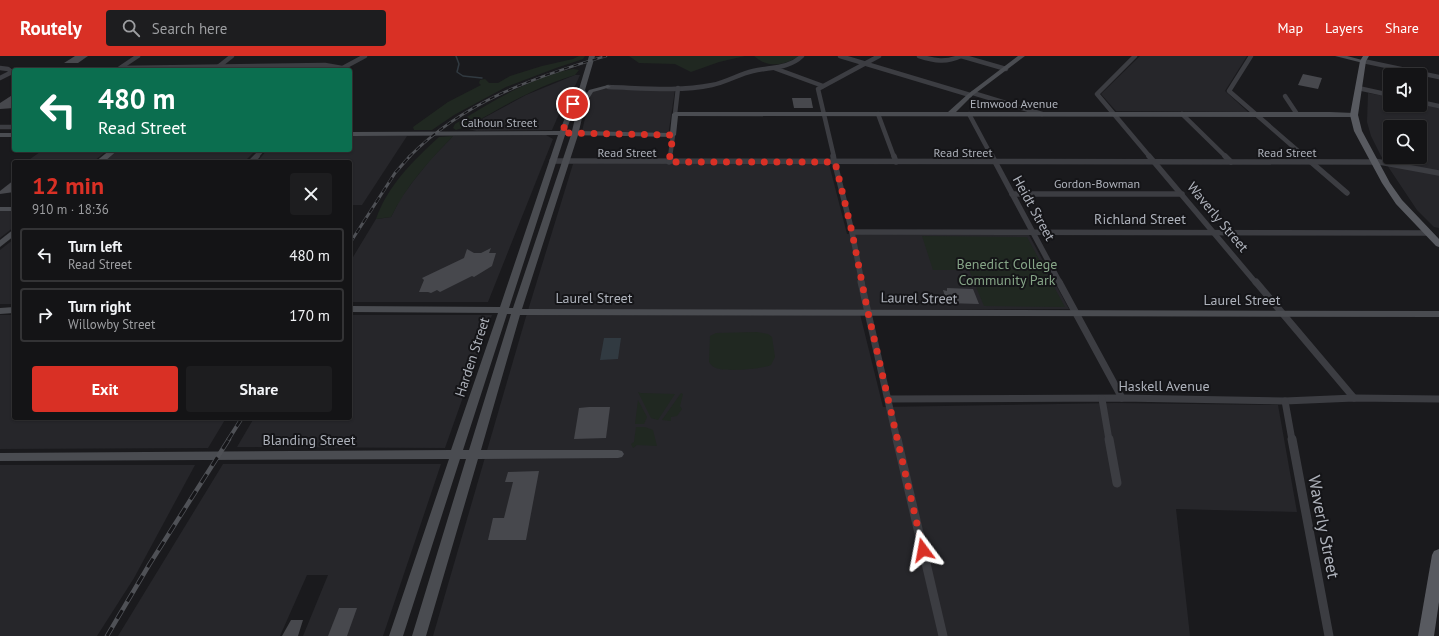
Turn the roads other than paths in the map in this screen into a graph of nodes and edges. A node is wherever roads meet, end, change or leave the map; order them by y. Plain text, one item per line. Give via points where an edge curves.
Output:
1 (138, 56) edge
2 (232, 56) edge
3 (365, 56) edge
4 (592, 56) edge
5 (802, 56) edge
6 (840, 56) edge
7 (879, 56) edge
8 (918, 56) edge
9 (961, 56) edge
10 (1022, 56) edge
11 (1136, 56) edge
12 (1251, 56) edge
13 (1338, 56) edge
14 (1364, 58) edge
15 (127, 63) junction
16 (864, 64) junction
17 (169, 66) junction
18 (219, 66) junction
19 (773, 67) junction
20 (0, 68) edge
21 (120, 68) edge
22 (158, 68) edge
23 (216, 68) edge
24 (336, 68) edge
25 (342, 68) edge
26 (1006, 69) junction
27 (1439, 77) edge
28 (0, 78) edge
29 (585, 80) junction
30 (823, 86) junction
31 (608, 87) junction
32 (678, 88) junction
33 (1358, 88) junction
34 (582, 90) junction
35 (1383, 93) edge
36 (971, 94) junction
37 (1285, 96) dead end
38 (1427, 103) edge
39 (581, 104) junction
40 (1439, 106) edge
41 (675, 114) junction
42 (823, 114) junction
43 (878, 114) junction
44 (950, 114) junction
45 (968, 114) junction
46 (1042, 114) junction
47 (1114, 114) junction
48 (1182, 114) junction
49 (1256, 114) junction
50 (1297, 114) junction
51 (1354, 115) junction
52 (0, 127) edge
53 (12, 127) edge
54 (562, 133) junction
55 (575, 133) junction
56 (352, 134) edge
57 (0, 135) edge
58 (12, 135) edge
59 (673, 135) junction
60 (112, 152) edge
61 (260, 152) edge
62 (102, 160) edge
63 (253, 160) edge
64 (552, 161) junction
65 (566, 161) junction
66 (669, 162) junction
67 (835, 162) junction
68 (896, 162) junction
69 (994, 162) junction
70 (1155, 162) junction
71 (1231, 162) junction
72 (1310, 162) junction
73 (1375, 163) junction
74 (1439, 174) edge
75 (1347, 193) dead end
76 (1012, 194) junction
77 (1182, 194) junction
78 (0, 209) edge
79 (12, 209) edge
80 (852, 232) junction
81 (1033, 232) junction
82 (1215, 232) junction
83 (1428, 233) junction
84 (12, 234) edge
85 (0, 244) edge
86 (1439, 244) edge
87 (352, 309) edge
88 (0, 310) edge
89 (12, 310) edge
90 (503, 310) junction
91 (867, 311) junction
92 (517, 312) junction
93 (1076, 314) junction
94 (1282, 314) junction
95 (1437, 315) edge
96 (1122, 398) junction
97 (1354, 398) junction
98 (888, 399) junction
99 (1102, 399) junction
100 (1439, 399) edge
101 (1285, 401) junction
102 (618, 454) dead end
103 (455, 455) junction
104 (473, 455) junction
105 (0, 457) edge
106 (1117, 483) dead end
107 (1439, 556) edge
108 (396, 636) edge
109 (419, 636) edge
110 (943, 636) edge
111 (1330, 636) edge
112 (1426, 636) edge

1 - 15 street
2 - 18 street
3 - 25 street
4 - 29 street, Harden Street
5 - 19 street via 791,64
6 - 16 street
7 - 16 street
8 - 9 street via 944,63
9 - 26 street
10 - 26 street
11 - 47 street, Waverly Street via 1097,94
12 - 49 street via 1229,91
13 - 14 street
14 - 27 street
14 - 33 main road
15 - 17 street
15 - 21 street
16 - 30 street
16 - 36 street
17 - 18 street
17 - 22 street
18 - 23 street
18 - 24 street via 325,65
19 - 30 street
19 - 32 street via 747,72 713,85
20 - 28 street via 12,72
26 - 36 street
29 - 31 street via 592,85
29 - 34 street, Harden Street
30 - 42 street via 818,89
31 - 32 street
31 - 39 street via 591,91
32 - 41 street
33 - 35 street
33 - 51 main road
34 - 39 street, Harden Street via 584,93
34 - 54 street, Harden Street via 577,93
36 - 44 street
36 - 46 street
37 - 50 street
38 - 40 street
39 - 55 street, Harden Street
41 - 42 street, Elmwood Avenue
41 - 59 street
42 - 43 street, Elmwood Avenue
42 - 67 street
43 - 44 street, Elmwood Avenue
43 - 68 street
44 - 45 street, Elmwood Avenue
45 - 46 street, Elmwood Avenue
45 - 69 street, Heidt Street
46 - 47 street, Elmwood Avenue
47 - 48 street, Elmwood Avenue
47 - 70 street, Waverly Street
48 - 49 street, Elmwood Avenue
48 - 71 street
49 - 50 street, Elmwood Avenue
49 - 72 street
50 - 51 street, Elmwood Avenue
51 - 73 main road via 1365,146
52 - 53 street
54 - 55 street, Calhoun Street
54 - 56 street, Calhoun Street
54 - 64 street, Harden Street
55 - 59 street, Calhoun Street
55 - 65 street, Harden Street
57 - 58 street
59 - 66 street
60 - 62 street
61 - 63 street
64 - 65 street, Read Street
64 - 90 street, Harden Street
65 - 66 street, Read Street
65 - 92 street, Harden Street
66 - 67 street, Read Street
67 - 68 street, Read Street
67 - 80 street
68 - 69 street, Read Street
69 - 70 street, Read Street
69 - 76 street, Heidt Street
70 - 71 street, Read Street
70 - 77 street, Waverly Street
71 - 72 street, Read Street
72 - 73 street, Read Street
72 - 75 street
73 - 74 street, Read Street
73 - 83 main road via 1401,205
76 - 77 street, Gordon-Bowman
76 - 81 street, Heidt Street
77 - 82 street, Waverly Street
78 - 79 street
80 - 81 street, Richland Street
80 - 91 street
81 - 82 street, Richland Street
81 - 93 street, Heidt Street
82 - 83 street, Richland Street
82 - 94 street, Waverly Street
83 - 86 main road
84 - 85 street
87 - 90 street, Laurel Street
88 - 89 street
90 - 92 street, Laurel Street
90 - 103 street, Harden Street
91 - 92 street, Laurel Street
91 - 93 street, Laurel Street
91 - 98 street
92 - 104 street, Harden Street
93 - 94 street, Laurel Street
93 - 96 street, Heidt Street
94 - 95 street, Laurel Street
94 - 97 street, Waverly Street
96 - 99 street, Haskell Avenue
96 - 101 street, Haskell Avenue
97 - 100 street, Haskell Avenue
97 - 101 street, Haskell Avenue
98 - 99 street, Haskell Avenue
98 - 110 street
99 - 106 street
101 - 111 street, Waverly Street
102 - 104 street, Blanding Street
103 - 104 street, Blanding Street
103 - 105 street, Blanding Street
103 - 108 street, Harden Street
104 - 109 street, Harden Street
107 - 112 main road

